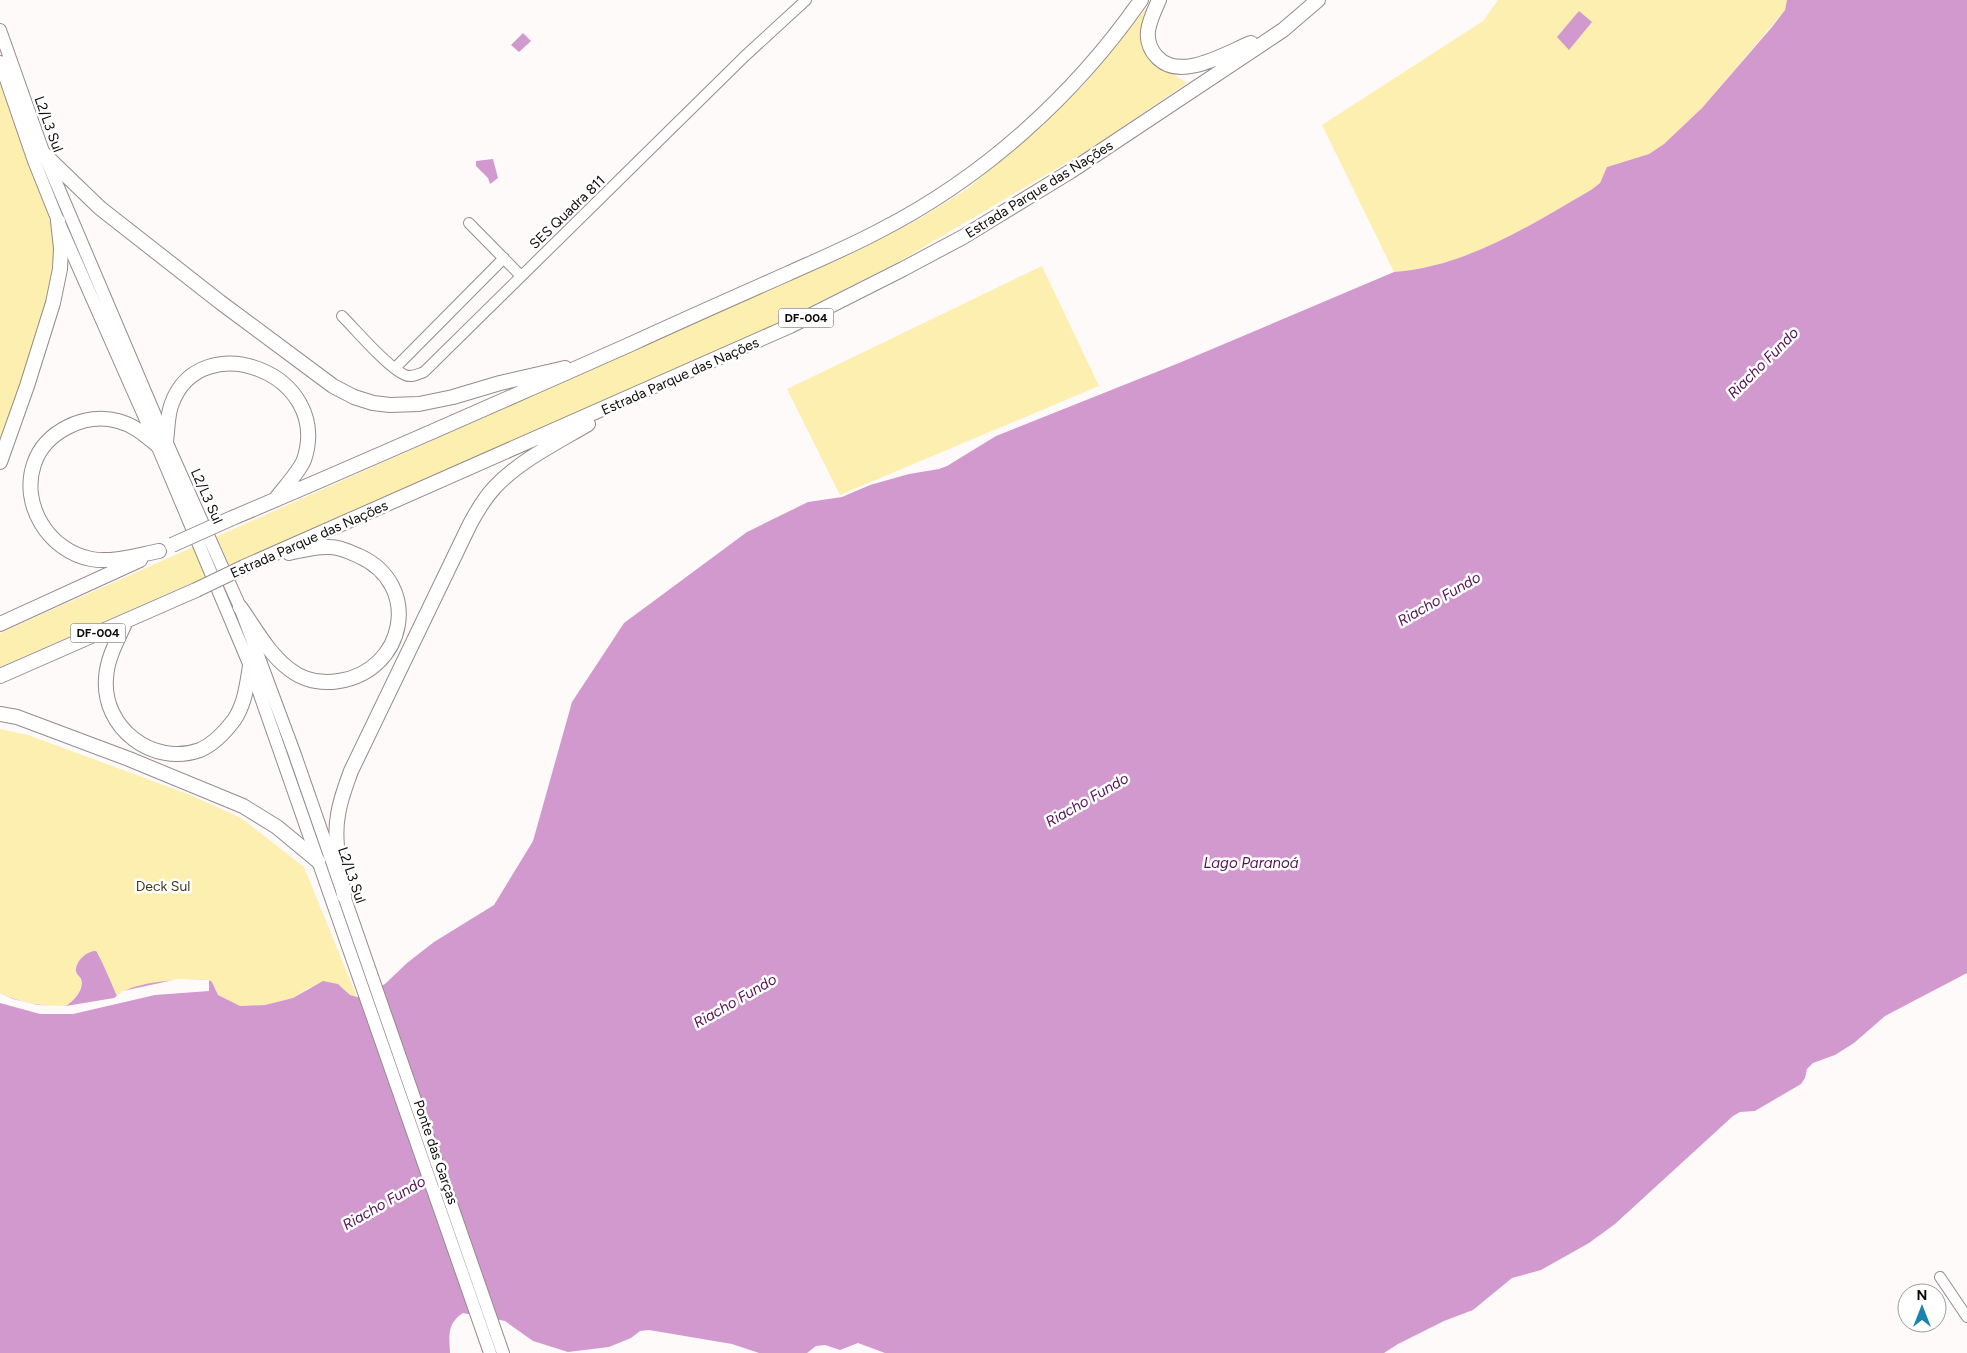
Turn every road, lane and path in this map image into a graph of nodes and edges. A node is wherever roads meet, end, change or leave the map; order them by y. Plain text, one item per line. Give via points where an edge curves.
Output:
1 (806, 0) edge
2 (1141, 0) edge
3 (1159, 0) edge
4 (1318, 0) edge
5 (0, 30) edge
6 (1283, 30) junction
7 (0, 62) edge
8 (44, 154) junction
9 (58, 221) junction
10 (469, 222) dead end
11 (504, 258) junction
12 (521, 276) junction
13 (342, 316) dead end
14 (586, 364) junction
15 (395, 368) junction
16 (635, 396) junction
17 (162, 443) junction
18 (0, 462) edge
19 (273, 501) junction
20 (159, 551) junction
21 (248, 565) junction
22 (240, 606) junction
23 (126, 621) junction
24 (0, 624) edge
25 (250, 666) junction
26 (0, 676) edge
27 (0, 714) edge
28 (318, 861) junction
29 (344, 896) junction
30 (354, 962) joint
31 (374, 979) joint
32 (1940, 1277) dead end
33 (1967, 1317) edge
34 (490, 1353) edge
35 (503, 1353) edge

1 - 12 street, SES Quadra 811
2 - 14 highway via 1116,34 1030,127 943,194 880,231
3 - 6 highway via 1148,26 1147,40 1151,51 1172,66 1198,65
4 - 6 highway, Estrada Parque das Nações / DF-004
5 - 8 main road, L2/L3 Sul
6 - 16 highway, Estrada Parque das Nações / DF-004 via 1071,171 963,237 790,326
7 - 9 main road, L2/L3 Sul
8 - 14 highway via 89,199 130,232 333,386 354,397 390,405 419,404 546,371
8 - 17 main road, L2/L3 Sul
9 - 17 main road, L2/L3 Sul
9 - 18 highway via 61,248 53,303
10 - 11 street
11 - 12 street
11 - 15 street
12 - 15 street, SES Quadra 811 via 424,372 406,376
13 - 15 street, SES Quadra 811
14 - 19 highway
16 - 21 highway, Estrada Parque das Nações / DF-004
16 - 29 highway via 516,469 494,488 474,517 351,771 343,794 337,817 337,836
17 - 19 highway via 177,392 202,370 228,364 242,365 276,377 301,405 308,431 304,461
17 - 20 highway via 118,421 93,419 72,425 53,437 39,453 31,492 45,529 71,553 106,560
17 - 22 main road, L2/L3 Sul
17 - 25 main road, L2/L3 Sul
19 - 20 highway, bridge
20 - 24 highway
21 - 22 highway via 313,548 332,547 348,551 368,560 383,572 395,589 400,606 399,623 393,641 376,665 353,678 327,683 310,681 290,670 271,652
21 - 23 highway, Estrada Parque das Nações / DF-004, bridge
22 - 29 main road, L2/L3 Sul
23 - 25 highway via 110,658 107,692 116,720 144,747 182,754 210,744 240,708
23 - 26 highway, Estrada Parque das Nações / DF-004
25 - 28 main road, L2/L3 Sul
27 - 28 highway via 17,717 128,759 242,806 277,827
28 - 30 main road, L2/L3 Sul
29 - 31 main road, L2/L3 Sul
30 - 34 main road, Ponte das Garças
31 - 35 main road, Ponte das Garças
32 - 33 street

